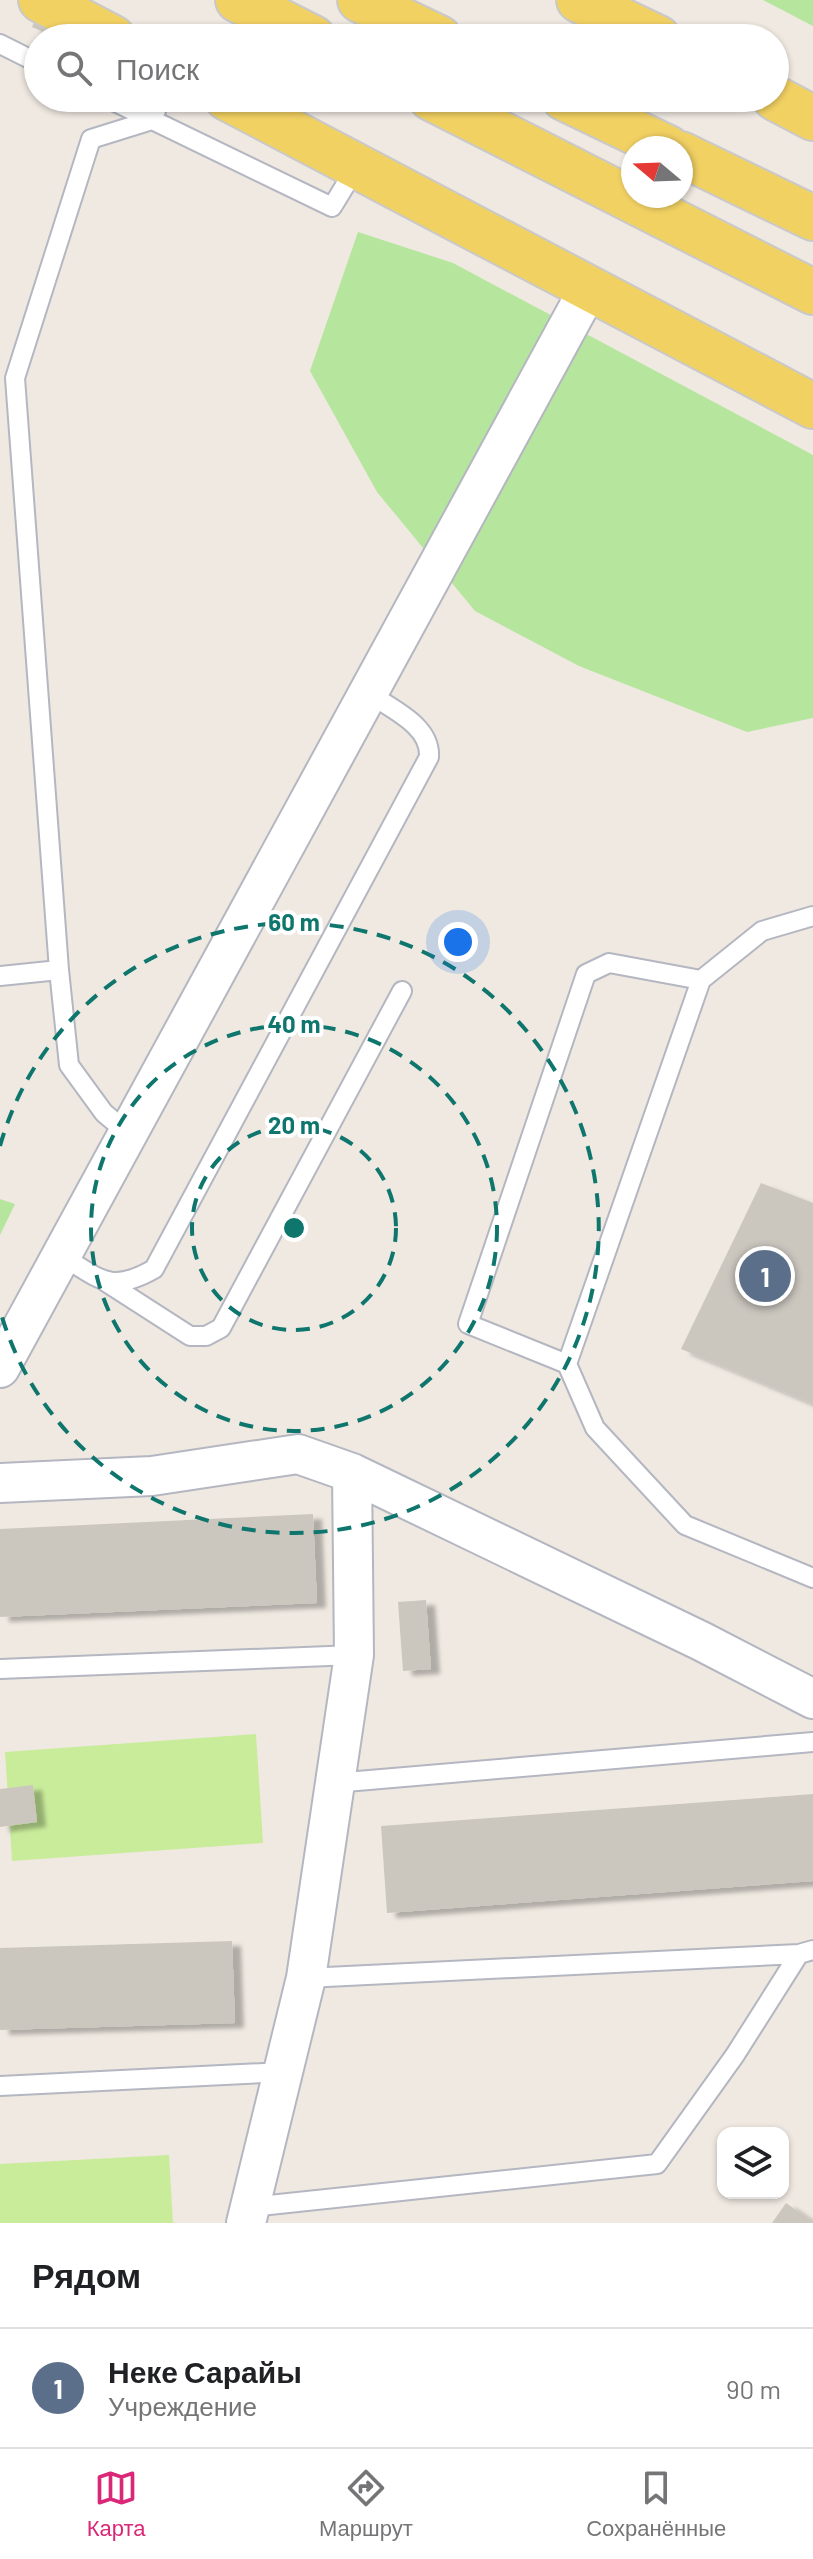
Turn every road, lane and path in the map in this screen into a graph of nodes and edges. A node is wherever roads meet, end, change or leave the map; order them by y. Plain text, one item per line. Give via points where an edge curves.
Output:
1 (41, 0) edge
2 (238, 0) edge
3 (360, 0) edge
4 (579, 0) edge
5 (86, 24) edge
6 (285, 24) edge
7 (410, 24) edge
8 (629, 24) edge
9 (0, 44) edge
10 (24, 56) edge
11 (789, 105) edge
12 (136, 112) edge
13 (155, 112) edge
14 (254, 112) edge
15 (459, 112) edge
16 (593, 112) edge
17 (813, 118) edge
18 (152, 120) junction
19 (643, 136) edge
20 (693, 160) edge
21 (357, 166) junction
22 (813, 218) edge
23 (589, 288) junction
24 (813, 292) edge
25 (813, 406) edge
26 (370, 694) junction
27 (813, 916) edge
28 (59, 970) junction
29 (0, 976) edge
30 (701, 980) junction
31 (402, 991) dead end
32 (129, 1134) junction
33 (62, 1256) junction
34 (106, 1282) junction
35 (567, 1364) junction
36 (0, 1368) edge
37 (352, 1473) junction
38 (0, 1483) edge
39 (813, 1578) edge
40 (354, 1655) junction
41 (0, 1669) edge
42 (813, 1699) edge
43 (813, 1742) edge
44 (334, 1783) junction
45 (806, 1952) edge
46 (306, 1978) junction
47 (284, 2072) junction
48 (0, 2086) edge
49 (248, 2215) edge

1 - 5 main road
2 - 6 main road
3 - 7 main road
4 - 8 main road
9 - 10 lane
11 - 17 main road
12 - 18 lane
13 - 18 lane
14 - 21 main road
15 - 24 main road
16 - 19 main road
18 - 21 lane via 332,207
18 - 28 lane via 91,139 15,378
20 - 22 main road
21 - 23 main road
23 - 25 main road
23 - 26 street
26 - 32 street
26 - 34 lane via 424,734 429,757 154,1269 138,1278
27 - 30 lane via 762,931
28 - 29 lane
28 - 32 lane via 69,1065 104,1113
30 - 35 lane
30 - 35 lane via 609,963 586,974 468,1324
31 - 34 lane via 221,1328 190,1336
32 - 33 street
33 - 34 lane
33 - 36 street
35 - 39 lane via 595,1428 685,1525
37 - 38 street via 298,1454 152,1476
37 - 40 street
37 - 42 street
40 - 41 lane
40 - 44 street
43 - 44 lane
44 - 46 street
45 - 46 lane
45 - 49 lane via 657,2164
46 - 47 street
47 - 48 lane
47 - 49 street

